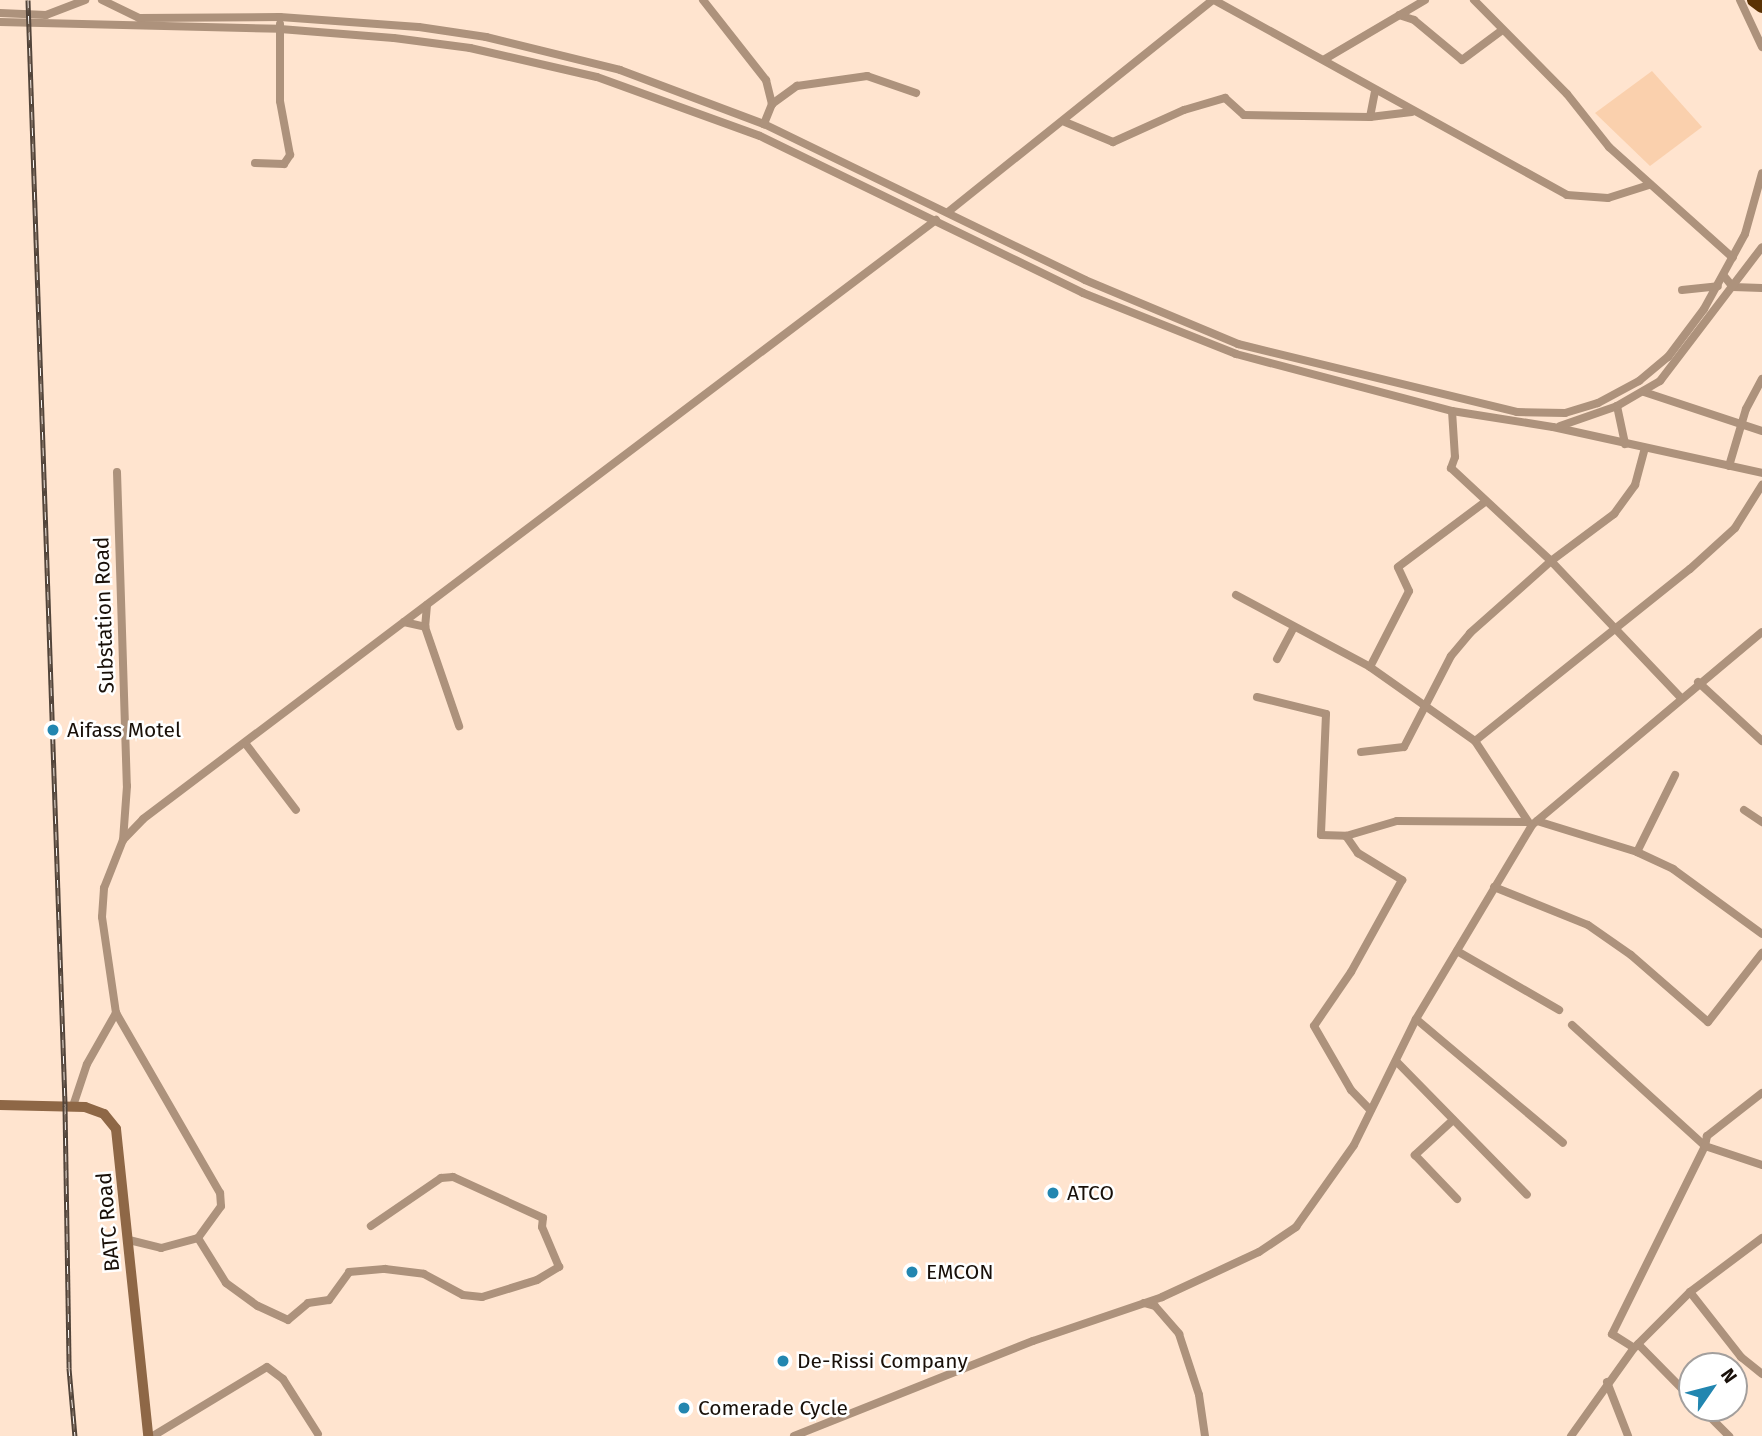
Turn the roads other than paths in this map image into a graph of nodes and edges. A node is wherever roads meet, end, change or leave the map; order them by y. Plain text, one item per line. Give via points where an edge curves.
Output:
1 (85, 0) edge
2 (102, 0) edge
3 (704, 0) edge
4 (1214, 0) edge
5 (1425, 0) edge
6 (1474, 0) edge
7 (1740, 0) edge
8 (1754, 0) edge
9 (1762, 6) edge
10 (0, 13) edge
11 (1399, 15) junction
12 (280, 17) junction
13 (0, 22) edge
14 (280, 29) junction
15 (1501, 31) junction
16 (1762, 47) edge
17 (1325, 59) junction
18 (1375, 92) junction
19 (916, 93) dead end
20 (772, 104) junction
21 (1412, 111) junction
22 (1370, 117) junction
23 (1065, 122) junction
24 (764, 124) junction
25 (805, 144) junction
26 (799, 155) junction
27 (255, 163) dead end
28 (1762, 173) edge
29 (1649, 185) junction
30 (948, 212) junction
31 (936, 220) junction
32 (1762, 247) edge
33 (1733, 258) junction
34 (1724, 276) junction
35 (1718, 286) junction
36 (1733, 287) junction
37 (1762, 288) edge
38 (1682, 290) dead end
39 (1688, 331) junction
40 (1696, 337) junction
41 (1762, 379) edge
42 (1644, 392) junction
43 (1617, 407) junction
44 (1452, 411) junction
45 (1742, 426) junction
46 (1553, 427) junction
47 (1762, 431) edge
48 (1625, 443) junction
49 (1644, 448) junction
50 (1730, 466) junction
51 (117, 472) dead end
52 (1762, 473) edge
53 (1762, 485) edge
54 (1485, 502) junction
55 (1551, 561) junction
56 (1236, 595) dead end
57 (427, 605) junction
58 (404, 622) junction
59 (425, 627) junction
60 (1293, 629) junction
61 (1614, 629) junction
62 (1762, 632) edge
63 (1277, 659) dead end
64 (1370, 667) junction
65 (1698, 681) junction
66 (1258, 697) dead end
67 (1681, 698) junction
68 (1423, 708) junction
69 (459, 726) dead end
70 (1475, 741) junction
71 (1762, 741) edge
72 (245, 743) junction
73 (1361, 752) dead end
74 (1675, 775) dead end
75 (296, 810) dead end
76 (1744, 810) dead end
77 (1762, 822) edge
78 (1532, 823) junction
79 (1346, 836) junction
80 (123, 840) junction
81 (1637, 852) junction
82 (1494, 887) junction
83 (1762, 934) edge
84 (1457, 951) junction
85 (1762, 953) edge
86 (1559, 1010) dead end
87 (116, 1013) junction
88 (1416, 1019) junction
89 (1572, 1025) dead end
90 (1396, 1061) junction
91 (1762, 1093) edge
92 (0, 1105) edge
93 (73, 1106) junction
94 (1370, 1110) junction
95 (1453, 1120) junction
96 (1563, 1143) dead end
97 (1705, 1146) junction
98 (1762, 1165) edge
99 (1527, 1195) dead end
100 (1457, 1199) dead end
101 (371, 1226) dead end
102 (198, 1238) junction
103 (129, 1240) junction
104 (1761, 1241) edge
105 (1690, 1292) junction
106 (1143, 1302) junction
107 (1636, 1346) junction
108 (1762, 1374) edge
109 (1607, 1382) junction
110 (1678, 1386) edge
111 (1715, 1422) edge
112 (318, 1434) edge
113 (150, 1436) edge
114 (794, 1436) edge
115 (1205, 1436) edge
116 (1571, 1436) edge
117 (1628, 1436) edge
118 (1729, 1436) edge

1 - 10 street via 46,15
2 - 12 street via 139,18
3 - 20 street via 766,80
4 - 17 street
4 - 23 street
5 - 11 street
6 - 15 street
7 - 16 street
8 - 9 highway
11 - 15 street via 1414,20 1462,61
11 - 17 street
12 - 14 street
12 - 24 street via 359,21 486,37 620,70
13 - 14 street
14 - 26 street via 394,38 523,58 655,95
14 - 27 street via 280,101 289,158 284,164
15 - 29 street via 1567,94 1595,132
17 - 18 street
18 - 21 street
18 - 22 street
19 - 20 street via 867,76 797,86
20 - 24 street
21 - 22 street
21 - 29 street via 1578,198 1608,198
22 - 23 street via 1244,115 1225,98 1184,110 1113,142
23 - 30 street
24 - 25 street
25 - 26 street
25 - 30 street
26 - 31 street
28 - 33 street via 1755,208
29 - 33 street
30 - 39 street via 1085,280 1238,344 1487,407 1548,414 1598,403 1653,371
31 - 44 street via 1083,293 1236,354
31 - 57 street
32 - 36 street
33 - 34 street
34 - 35 street
34 - 36 street
35 - 38 street
35 - 39 street
36 - 37 street
36 - 40 street
39 - 40 street
40 - 42 street via 1674,367
41 - 45 street
42 - 43 street
42 - 45 street
43 - 46 street
43 - 48 street
44 - 46 street
44 - 54 street via 1455,457 1451,468
45 - 47 street
45 - 50 street
46 - 48 street
48 - 49 street
49 - 50 street
49 - 55 street via 1635,485 1614,514
50 - 52 street
51 - 80 street, Substation Road via 127,786
53 - 61 street via 1735,528
54 - 55 street
54 - 64 street via 1398,568 1409,591
55 - 61 street
55 - 68 street via 1470,633 1451,656
56 - 60 street
57 - 58 street
57 - 59 street
58 - 59 street
58 - 72 street
59 - 69 street
60 - 63 street
60 - 64 street
61 - 67 street
61 - 70 street
62 - 65 street
64 - 68 street
65 - 67 street
65 - 71 street
66 - 79 street via 1326,714 1321,835
67 - 78 street
68 - 70 street
68 - 73 street via 1404,747
70 - 78 street
72 - 75 street
72 - 80 street via 143,819
74 - 81 street
76 - 77 street
78 - 79 street via 1397,821
78 - 81 street
78 - 82 street
79 - 94 street via 1358,853 1402,880 1351,972 1314,1026 1351,1090
80 - 87 street via 104,888 102,918
81 - 83 street via 1695,882
82 - 84 street
82 - 85 street via 1588,925 1631,955 1708,1023
84 - 86 street
84 - 88 street
87 - 93 street via 87,1064
87 - 102 street via 220,1193 221,1206
88 - 90 street
88 - 96 street
89 - 97 street
90 - 94 street
90 - 95 street
91 - 97 street via 1707,1136
92 - 93 street, BATC Road
93 - 103 street, BATC Road via 96,1110 116,1129
94 - 106 street via 1353,1145 1296,1227 1259,1252
95 - 99 street
95 - 100 street via 1415,1155
97 - 98 street
97 - 107 street via 1612,1334
101 - 102 street via 441,1178 453,1177 543,1218 542,1227 559,1267 537,1280 482,1297 463,1295 424,1274 385,1269 349,1272 329,1300 308,1303 288,1320 226,1283
102 - 103 street via 161,1248
103 - 113 street, BATC Road
104 - 105 street
105 - 107 street
105 - 108 street via 1741,1357
106 - 114 street
106 - 115 street via 1155,1306 1179,1334 1199,1395
107 - 109 street
107 - 110 street
109 - 116 street
109 - 117 street
111 - 118 street
112 - 113 street via 283,1379 267,1367

